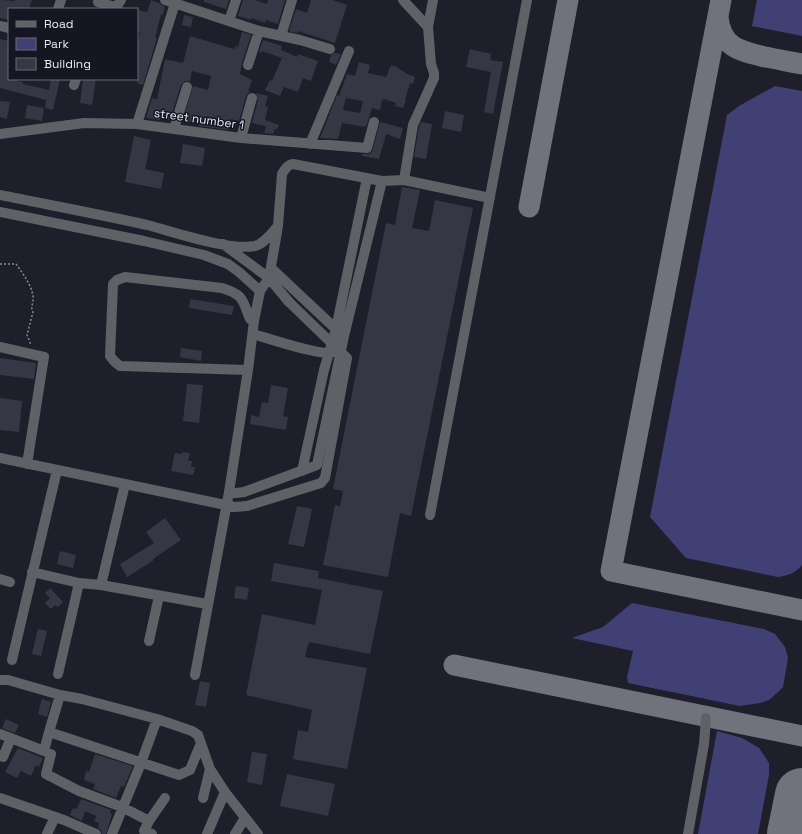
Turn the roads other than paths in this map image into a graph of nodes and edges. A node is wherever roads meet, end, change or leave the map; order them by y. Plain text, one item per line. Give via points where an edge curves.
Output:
1 (121, 0) edge
2 (236, 0) edge
3 (292, 0) edge
4 (403, 0) edge
5 (433, 0) edge
6 (527, 0) edge
7 (172, 1) edge
8 (97, 4) edge
9 (230, 21) junction
10 (428, 28) junction
11 (259, 31) junction
12 (281, 36) junction
13 (330, 49) dead end
14 (349, 51) dead end
15 (248, 65) dead end
16 (187, 86) dead end
17 (252, 98) dead end
18 (374, 122) dead end
19 (137, 124) junction
20 (174, 129) junction
21 (0, 134) edge
22 (241, 138) junction
23 (310, 144) junction
24 (367, 178) junction
25 (404, 180) junction
26 (382, 181) junction
27 (0, 195) edge
28 (490, 198) junction
29 (0, 212) edge
30 (146, 225) junction
31 (278, 226) junction
32 (144, 240) junction
33 (208, 240) junction
34 (223, 244) junction
35 (204, 255) junction
36 (270, 273) junction
37 (260, 291) junction
38 (254, 321) junction
39 (336, 329) junction
40 (253, 334) junction
41 (0, 347) edge
42 (329, 354) junction
43 (248, 370) junction
44 (0, 458) edge
45 (27, 464) junction
46 (57, 470) junction
47 (302, 471) junction
48 (124, 484) junction
49 (229, 492) junction
50 (225, 505) junction
51 (430, 515) dead end
52 (32, 572) junction
53 (79, 583) junction
54 (101, 585) junction
55 (159, 596) junction
56 (207, 604) junction
57 (149, 642) dead end
58 (12, 660) dead end
59 (58, 674) dead end
60 (195, 675) dead end
61 (0, 680) edge
62 (60, 695) junction
63 (706, 718) dead end
64 (156, 719) junction
65 (50, 732) junction
66 (0, 734) edge
67 (11, 738) junction
68 (201, 743) junction
69 (44, 751) junction
70 (3, 757) dead end
71 (141, 763) junction
72 (210, 769) junction
73 (225, 792) junction
74 (0, 798) edge
75 (165, 798) dead end
76 (203, 798) dead end
77 (122, 807) junction
78 (54, 817) junction
79 (245, 818) junction
80 (149, 821) junction
81 (89, 833) edge
82 (47, 834) edge
83 (112, 834) edge
84 (152, 834) edge
85 (206, 834) edge
86 (235, 834) edge
87 (258, 834) edge
88 (688, 834) edge

1 - 8 street via 115,7
2 - 9 street
3 - 12 street
4 - 10 street
5 - 10 street
6 - 28 street
7 - 9 street
7 - 19 street
9 - 11 street
10 - 25 street via 434,78 413,124
11 - 12 street
11 - 15 street
12 - 13 street
14 - 23 street
16 - 20 street
17 - 22 street
18 - 23 street, street number 1 via 367,148
19 - 20 street, street number 1
19 - 21 street, street number 1 via 84,123
20 - 22 street, street number 1
22 - 23 street, street number 1
24 - 26 street
24 - 31 street via 289,165 282,174
24 - 39 street
25 - 26 street
25 - 28 street
26 - 47 street via 344,336 317,465
27 - 30 street
28 - 51 street
29 - 32 street
30 - 32 street
30 - 33 street
31 - 34 street via 257,245 248,247
31 - 36 street
32 - 35 street
33 - 34 street
33 - 35 street
34 - 36 street
35 - 37 street via 228,264
36 - 37 street
36 - 39 street
36 - 50 street, bridge via 289,302 347,358 325,478 321,483 247,506
37 - 38 street
38 - 40 street
38 - 43 street via 250,319 241,296 222,288 125,277 113,284 110,356 120,366
39 - 42 street via 340,333 340,340 333,353
40 - 42 street
40 - 43 street
41 - 45 street via 44,356
42 - 47 street
43 - 49 street
44 - 45 street
45 - 46 street
46 - 48 street
46 - 52 street
47 - 49 street via 244,492
48 - 50 street
48 - 54 street
49 - 50 street
50 - 56 street
52 - 53 street
52 - 58 street
53 - 54 street
53 - 59 street
54 - 55 street
55 - 56 street
55 - 57 street
56 - 60 street
61 - 62 street
62 - 64 street
62 - 65 street
63 - 88 street via 704,744
64 - 68 street via 198,734
64 - 71 street
65 - 69 street
65 - 71 street
66 - 67 street
67 - 69 street
67 - 70 street
68 - 71 street via 190,770 184,774 179,775
68 - 72 street
69 - 77 street via 50,754 46,774 79,791
71 - 77 street
72 - 73 street
72 - 76 street
73 - 79 street
73 - 85 street
74 - 78 street
75 - 80 street
77 - 80 street
77 - 83 street
78 - 81 street
78 - 82 street
79 - 86 street
79 - 87 street
80 - 84 street via 144,831

